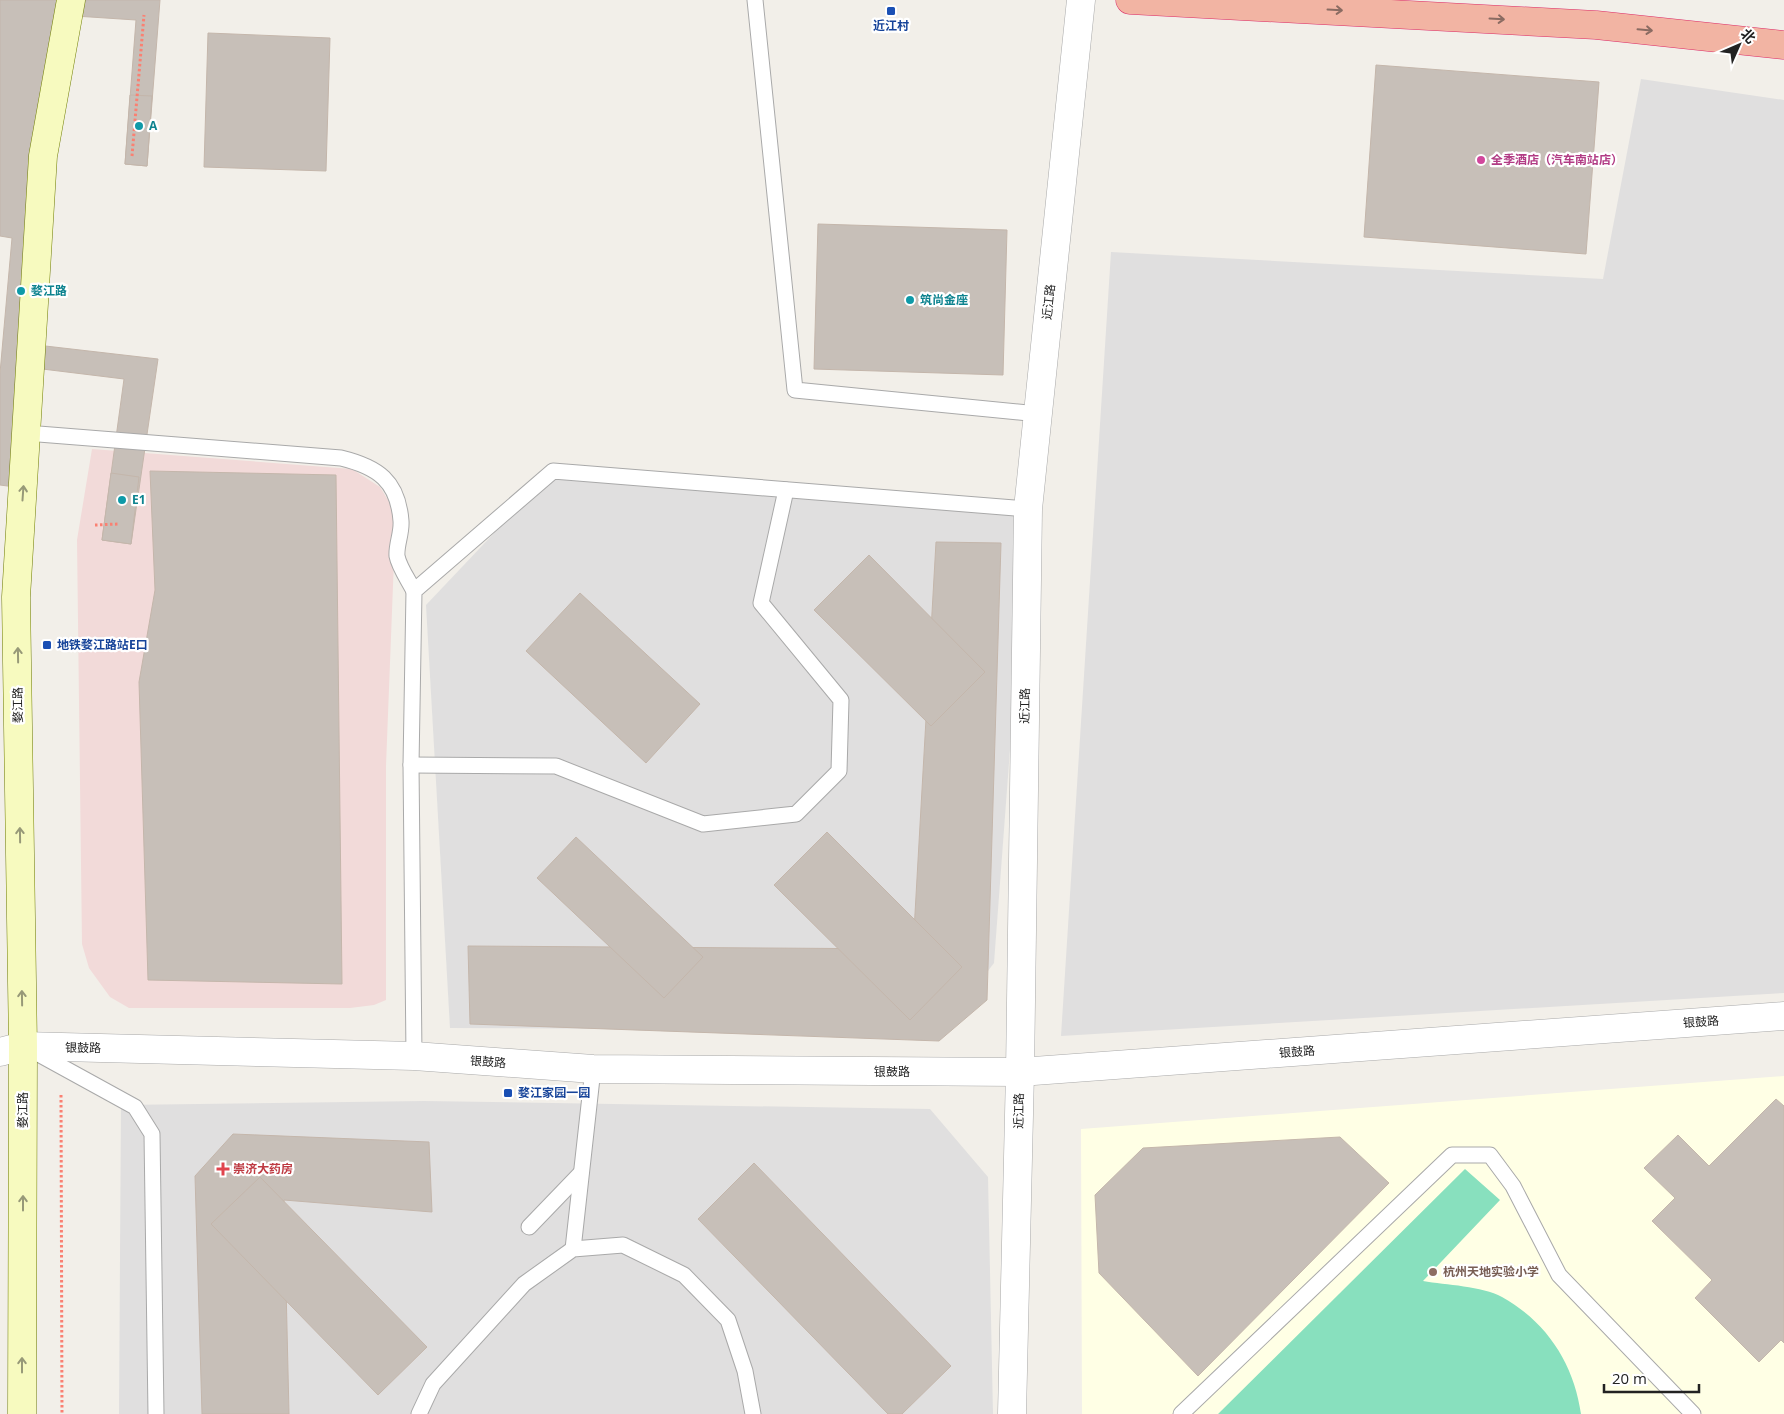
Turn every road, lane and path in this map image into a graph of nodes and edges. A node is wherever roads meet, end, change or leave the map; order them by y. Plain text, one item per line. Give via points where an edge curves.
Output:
1 (71, 0) edge
2 (755, 0) edge
3 (1080, 0) edge
4 (1130, 0) edge
5 (144, 14) dead end
6 (1784, 45) edge
7 (132, 156) dead end
8 (1038, 414) junction
9 (26, 433) junction
10 (786, 490) junction
11 (1028, 510) junction
12 (118, 524) dead end
13 (95, 525) dead end
14 (414, 591) junction
15 (411, 765) junction
16 (1784, 1016) edge
17 (12, 1049) edge
18 (414, 1056) junction
19 (62, 1067) junction
20 (593, 1070) junction
21 (1020, 1072) junction
22 (581, 1172) junction
23 (529, 1227) dead end
24 (573, 1249) junction
25 (22, 1414) edge
26 (62, 1414) edge
27 (156, 1414) edge
28 (419, 1414) edge
29 (753, 1414) edge
30 (1012, 1414) edge
31 (1181, 1414) edge
32 (1693, 1414) edge

1 - 9 main road, 婺江路 via 43,156
2 - 8 lane via 795,390
3 - 8 street, 近江路
4 -> 6 highway via 1596,26
5 - 7 path
8 - 11 street, 近江路
9 - 14 lane via 341,458 358,462 378,471 394,491 401,522 397,556
17 -> 9 main road, 婺江路 via 16,597
10 - 11 lane
10 - 14 lane via 553,471
10 - 15 lane via 761,603 840,700 839,771 796,814 702,824 556,766
11 - 21 street, 近江路
12 - 13 path
14 - 15 lane
15 - 18 lane
16 - 21 street, 银鼓路
17 - 18 street, 银鼓路
17 - 19 lane
25 -> 17 main road, 婺江路
18 - 20 street, 银鼓路
19 - 26 path
19 - 27 lane via 135,1107 152,1134
20 - 21 street, 银鼓路
20 - 22 lane
21 - 30 street, 近江路
22 - 23 lane
22 - 24 lane
24 - 28 lane via 510,1298 433,1384
24 - 29 lane via 623,1245 684,1275 728,1320 745,1371
31 - 32 lane via 1452,1155 1490,1155 1513,1186 1559,1275

